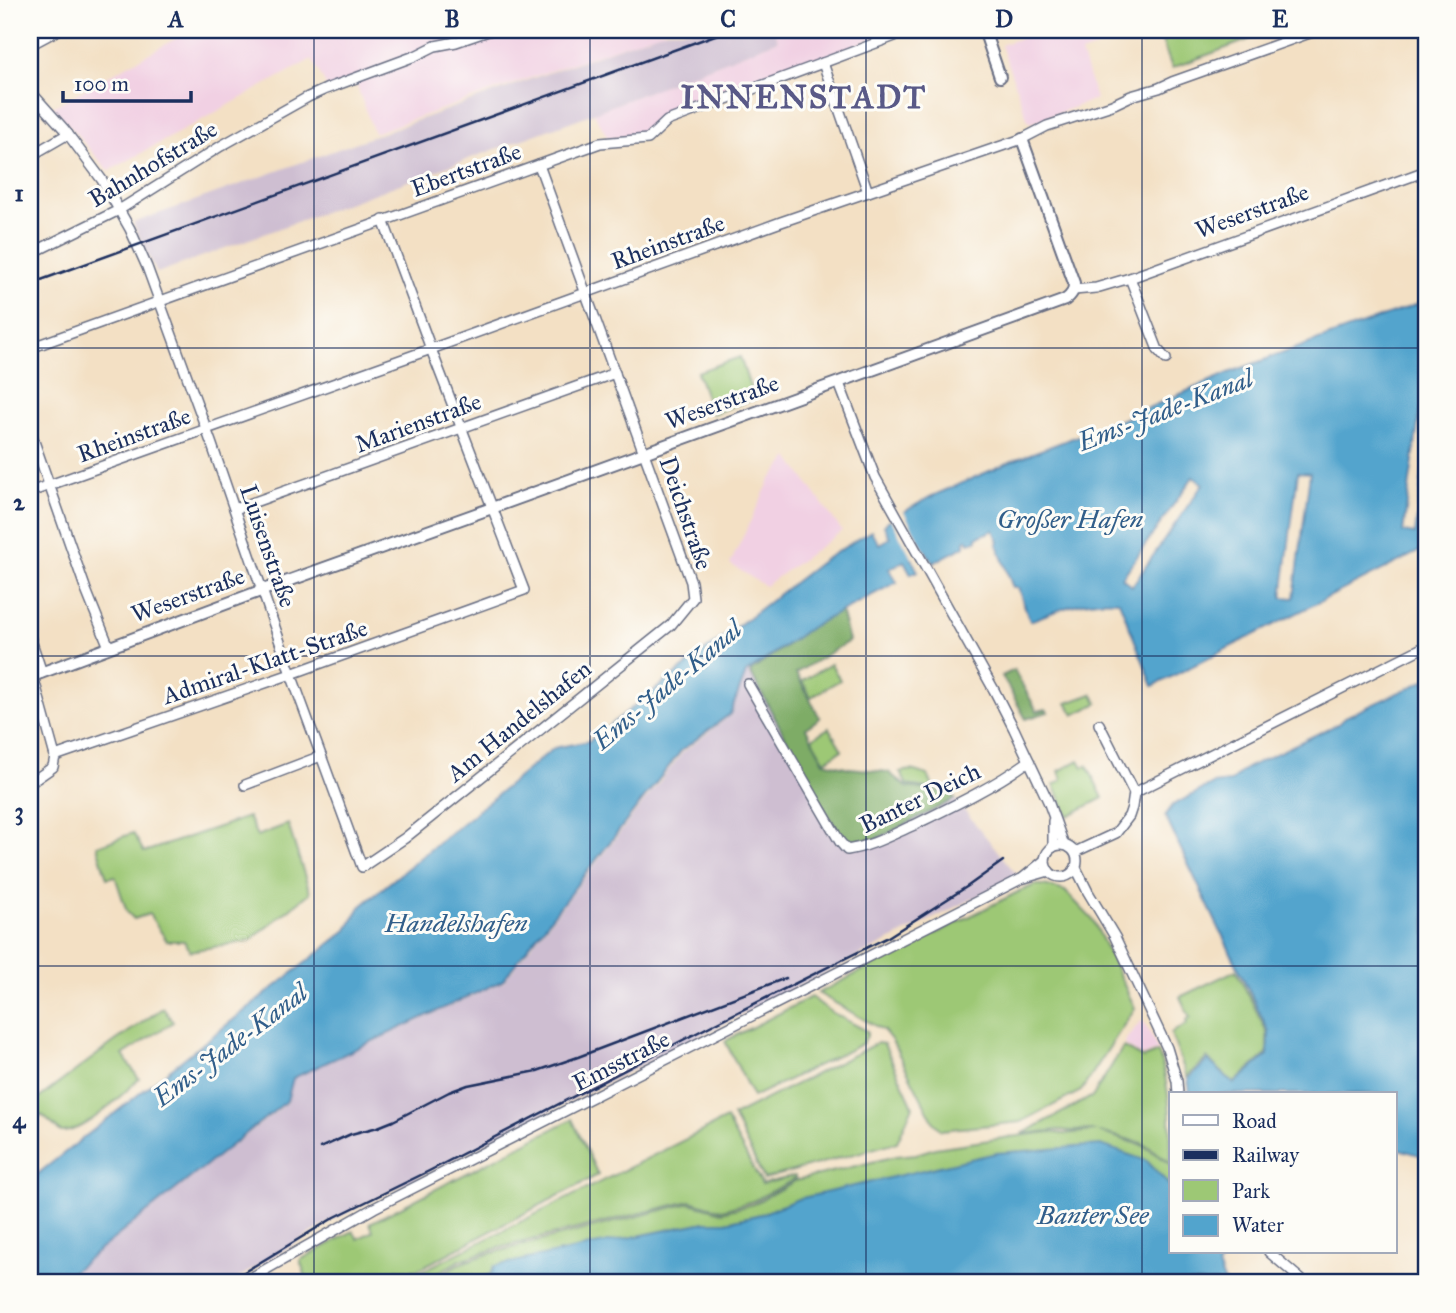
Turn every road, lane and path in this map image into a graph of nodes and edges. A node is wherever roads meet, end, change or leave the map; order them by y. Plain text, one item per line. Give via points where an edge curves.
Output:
1 (58, 30) edge
2 (491, 30) edge
3 (911, 30) edge
4 (984, 30) edge
5 (1318, 30) edge
6 (30, 45) edge
7 (823, 64) junction
8 (1000, 77) dead end
9 (30, 91) edge
10 (68, 134) junction
11 (1022, 139) junction
12 (30, 156) edge
13 (539, 165) junction
14 (1426, 171) edge
15 (868, 192) junction
16 (119, 210) junction
17 (383, 220) junction
18 (30, 254) edge
19 (1130, 278) junction
20 (1074, 290) junction
21 (585, 293) junction
22 (159, 300) junction
23 (30, 348) edge
24 (431, 349) junction
25 (1166, 359) dead end
26 (615, 373) junction
27 (839, 383) junction
28 (461, 429) junction
29 (30, 430) edge
30 (206, 430) junction
31 (644, 452) junction
32 (49, 486) junction
33 (30, 492) edge
34 (492, 508) junction
35 (234, 509) junction
36 (263, 590) junction
37 (693, 598) joint
38 (30, 637) edge
39 (1426, 646) edge
40 (109, 647) junction
41 (291, 674) junction
42 (35, 676) edge
43 (748, 684) dead end
44 (1099, 724) dead end
45 (55, 756) junction
46 (321, 756) junction
47 (1029, 761) junction
48 (30, 783) edge
49 (245, 785) dead end
50 (1134, 793) junction
51 (1058, 846) junction
52 (1075, 852) junction
53 (1045, 860) junction
54 (362, 867) joint
55 (1076, 868) junction
56 (1049, 871) junction
57 (1067, 876) junction
58 (1021, 879) junction
59 (1088, 891) junction
60 (1178, 1092) edge
61 (1271, 1254) edge
62 (242, 1283) edge
63 (1305, 1283) edge

1 - 6 street
2 - 16 street, Bahnhofstraße via 426,49 317,93
3 - 7 street, Ebertstraße
4 - 8 street
5 - 11 street, Rheinstraße via 1047,126
7 - 13 street, Ebertstraße via 667,121 648,139 606,141
7 - 15 street
9 - 10 street, Luisenstraße
10 - 12 street
10 - 16 street, Luisenstraße
11 - 15 street, Rheinstraße
11 - 20 street
13 - 17 street, Ebertstraße
13 - 21 street, Deichstraße
14 - 19 street, Weserstraße
15 - 21 street, Rheinstraße
16 - 18 street, Bahnhofstraße
16 - 22 street, Luisenstraße
17 - 22 street, Ebertstraße
17 - 24 street
19 - 20 street, Weserstraße
19 - 25 street via 1158,350
20 - 27 street, Weserstraße via 1058,303
21 - 24 street, Rheinstraße
21 - 26 street, Deichstraße
22 - 23 street, Ebertstraße
22 - 30 street, Luisenstraße
24 - 28 street
24 - 30 street, Rheinstraße
26 - 28 street, Marienstraße
26 - 31 street, Deichstraße
27 - 31 street, Weserstraße
27 - 47 street via 875,477
28 - 34 street
28 - 35 street, Marienstraße
29 - 32 street
30 - 32 street, Rheinstraße
30 - 35 street, Luisenstraße
31 - 34 street, Weserstraße
31 - 37 street, Deichstraße
32 - 33 street, Rheinstraße
32 - 40 street
34 - 36 street, Weserstraße
34 - 41 street, Admiral-Klatt-Straße via 524,590
35 - 36 street, Luisenstraße
36 - 40 street, Weserstraße
36 - 41 street, Luisenstraße
37 - 54 street, Am Handelshafen via 671,625 405,838
38 - 42 street
39 - 50 street
40 - 42 street, Weserstraße
41 - 45 street, Admiral-Klatt-Straße
41 - 46 street, Luisenstraße
42 - 45 street
43 - 47 street, Banter Deich via 847,850 865,848 946,809
44 - 50 street
45 - 48 street, Admiral-Klatt-Straße via 52,768
46 - 49 street
46 - 54 street, Luisenstraße
47 - 51 street via 1048,801 1052,836
50 - 52 street via 1129,816 1116,833
51 - 52 street
51 - 53 street
52 - 55 street
53 - 56 street
53 - 58 street, Emsstraße
55 - 57 street
55 - 59 street
56 - 57 street
56 - 58 street, Emsstraße
57 - 59 street
58 - 62 street, Emsstraße via 366,1213
59 - 60 street via 1167,1048
61 - 63 street

